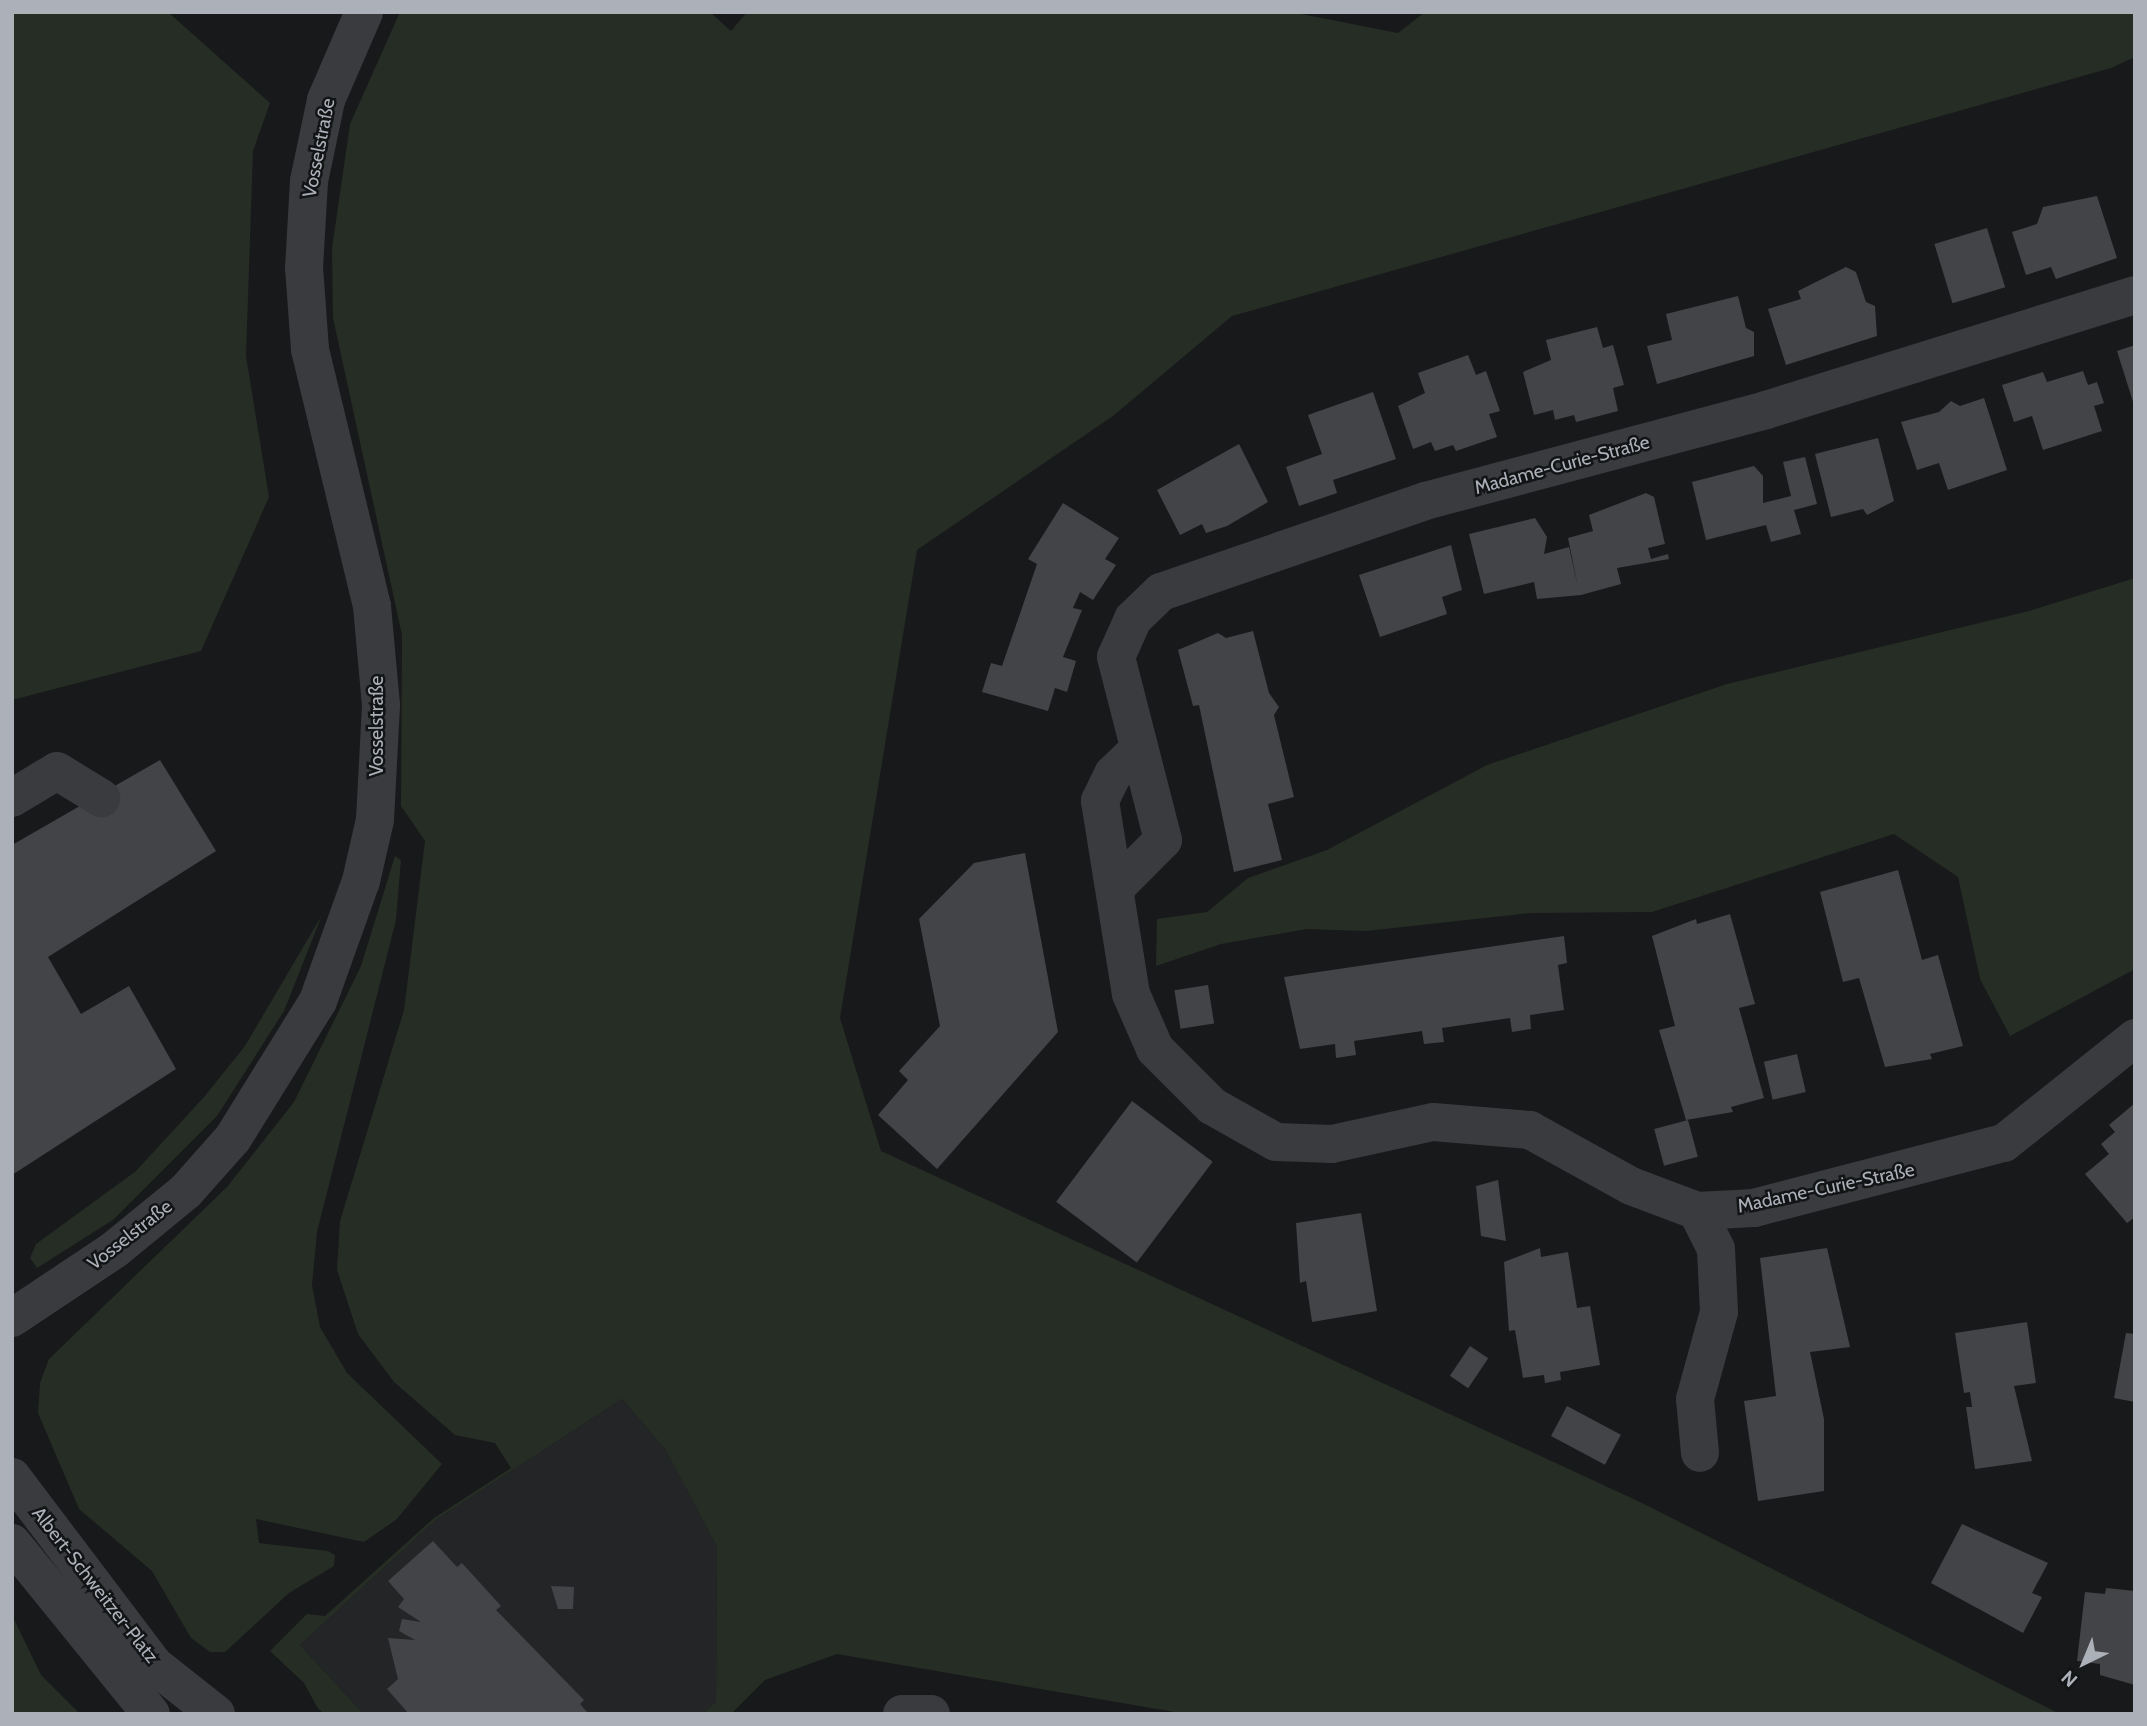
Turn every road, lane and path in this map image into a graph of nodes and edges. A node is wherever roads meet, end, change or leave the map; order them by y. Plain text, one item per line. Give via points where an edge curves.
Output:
1 (364, 12) edge
2 (2135, 295) edge
3 (1139, 749) junction
4 (12, 798) edge
5 (101, 798) dead end
6 (1118, 884) junction
7 (2135, 1038) edge
8 (1697, 1211) junction
9 (12, 1318) edge
10 (1700, 1453) dead end
11 (12, 1477) edge
12 (12, 1543) edge
13 (151, 1714) edge
14 (216, 1714) edge
15 (902, 1714) edge
16 (931, 1714) edge

1 - 9 street, Vosselstraße via 327,100 309,181 304,268 310,349 372,606 382,705 375,820 361,881 318,1001 233,1138 186,1191 114,1250
2 - 3 street, Madame-Curie-Straße via 1766,410 1425,501 1161,592 1133,619 1116,657 1139,725
3 - 6 street, Madame-Curie-Straße via 1113,774 1100,801
3 - 6 street, Madame-Curie-Straße via 1163,840
4 - 5 street via 57,771
6 - 8 street, Madame-Curie-Straße via 1131,994 1155,1049 1212,1106 1276,1142 1332,1144 1433,1122 1530,1130 1631,1186
7 - 8 street, Madame-Curie-Straße via 2004,1143 1754,1208
8 - 10 street via 1716,1249 1720,1312 1695,1399
11 - 14 street, Albert-Schweitzer-Platz via 154,1665
12 - 13 street, Albert-Schweitzer-Platz
15 - 16 street

